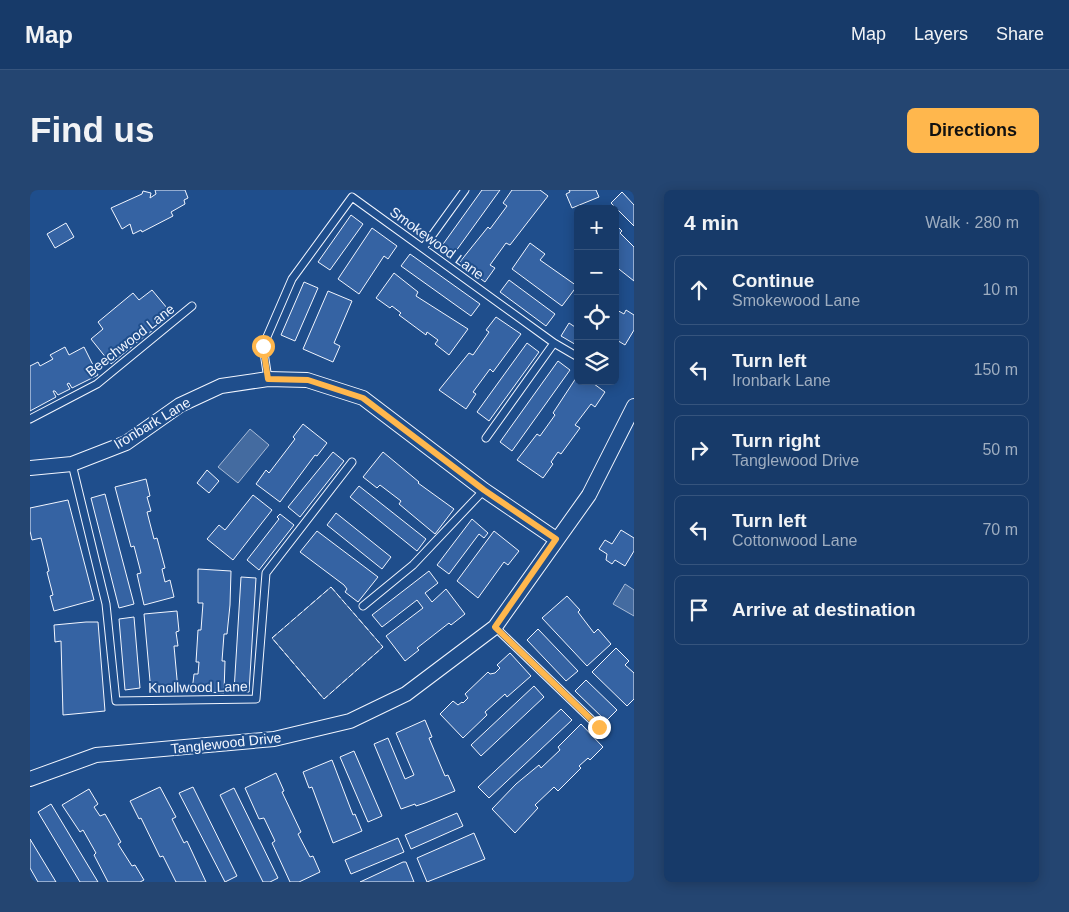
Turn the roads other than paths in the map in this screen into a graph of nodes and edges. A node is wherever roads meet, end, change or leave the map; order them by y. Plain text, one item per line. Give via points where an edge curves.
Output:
1 (465, 190) edge
2 (423, 248) junction
3 (192, 306) dead end
4 (554, 343) junction
5 (574, 355) edge
6 (268, 379) junction
7 (634, 406) edge
8 (30, 419) edge
9 (486, 438) dead end
10 (352, 462) dead end
11 (72, 464) junction
12 (30, 468) edge
13 (484, 490) junction
14 (556, 539) junction
15 (363, 606) dead end
16 (495, 627) junction
17 (599, 727) dead end
18 (30, 780) edge

1 - 2 lane
2 - 4 lane, Smokewood Lane
2 - 6 lane, Smokewood Lane via 352,198 292,279 263,346
3 - 8 lane, Beechwood Lane via 97,384
4 - 5 lane, Smokewood Lane
4 - 9 lane
6 - 11 street, Ironbark Lane via 222,386 180,405 126,443
6 - 13 street, Ironbark Lane via 308,380 363,398
7 - 14 street, Tanglewood Drive via 589,495
10 - 11 lane, Knollwood Lane via 266,572 256,699 116,701 106,604
11 - 12 street, Ironbark Lane
13 - 14 street, Ironbark Lane
13 - 15 lane via 413,565
14 - 16 street, Tanglewood Drive
16 - 17 lane
16 - 18 street, Tanglewood Drive via 406,694 350,721 274,740 96,755

